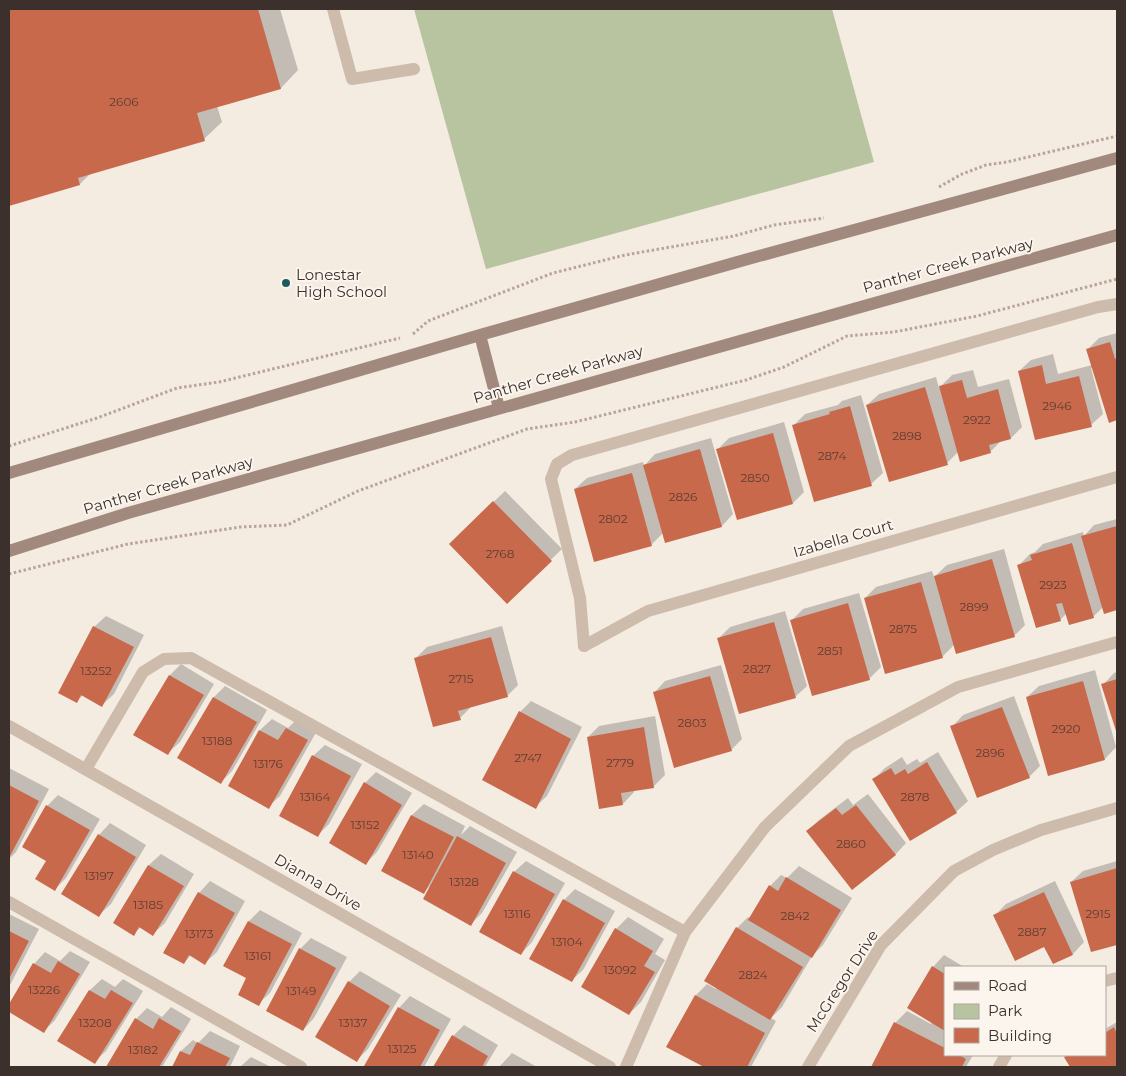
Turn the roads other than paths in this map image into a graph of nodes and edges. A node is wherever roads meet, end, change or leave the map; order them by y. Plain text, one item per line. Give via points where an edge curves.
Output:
1 (333, 9) edge
2 (414, 69) dead end
3 (1117, 158) edge
4 (1117, 235) edge
5 (1117, 304) edge
6 (480, 335) junction
7 (499, 408) junction
8 (9, 473) edge
9 (1117, 476) edge
10 (9, 551) edge
11 (1117, 642) edge
12 (9, 726) edge
13 (86, 769) junction
14 (1117, 808) edge
15 (9, 902) edge
16 (684, 932) junction
17 (1005, 1056) edge
18 (301, 1067) edge
19 (610, 1067) edge
20 (626, 1067) edge
21 (808, 1067) edge
22 (999, 1067) edge

1 - 2 street via 352,79
3 - 6 main road
4 - 7 main road, Panther Creek Parkway
5 - 9 street, Izabella Court via 572,455 557,464 551,479 580,598 584,646 648,611
6 - 7 main road
6 - 8 main road
7 - 10 main road, Panther Creek Parkway via 128,513
11 - 16 street via 958,687 848,746 765,827
12 - 13 street, Dianna Drive
13 - 16 street via 142,672 164,659 191,658
13 - 19 street, Dianna Drive
14 - 21 street, McGregor Drive via 1041,830 954,871 881,945
15 - 18 street
16 - 20 street
17 - 22 street

